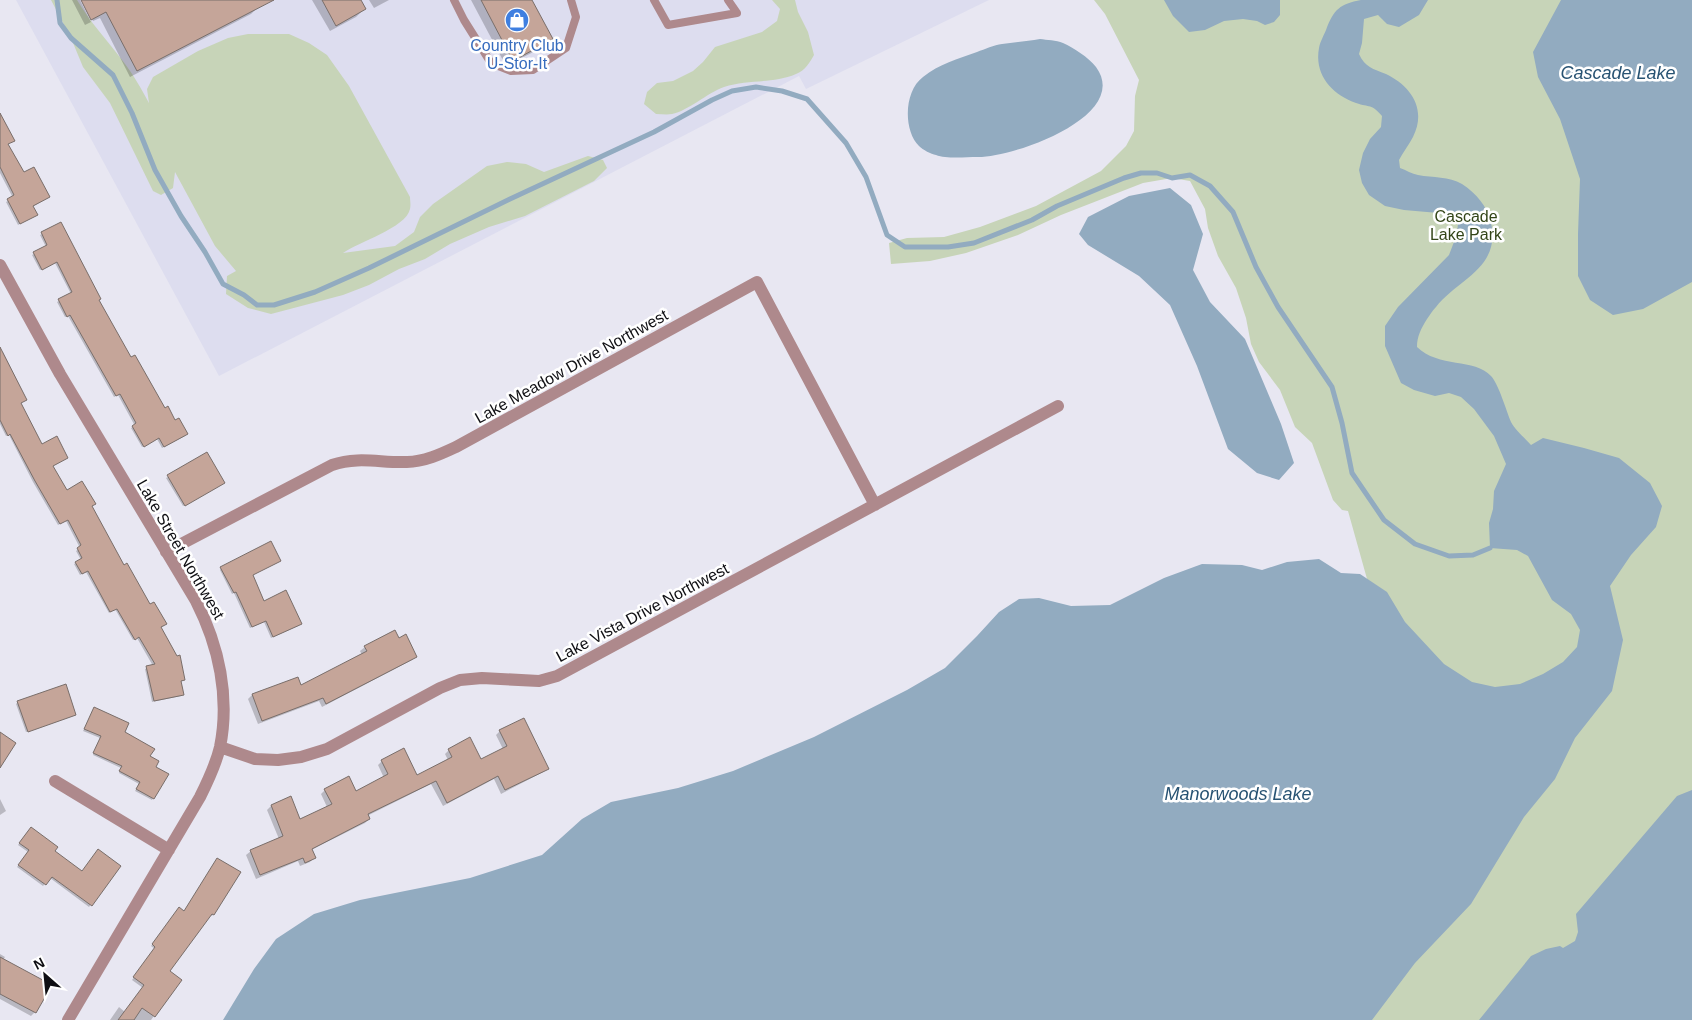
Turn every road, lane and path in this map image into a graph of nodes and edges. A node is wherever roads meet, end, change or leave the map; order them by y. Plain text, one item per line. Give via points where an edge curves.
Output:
1 (454, 0) edge
2 (570, 0) edge
3 (654, 0) edge
4 (728, 0) edge
5 (0, 266) edge
6 (1058, 406) dead end
7 (875, 505) junction
8 (166, 552) junction
9 (220, 747) junction
10 (55, 781) dead end
11 (169, 850) junction
12 (68, 1020) edge

1 - 2 lane via 491,63 511,71 533,70 566,48 576,17
3 - 4 lane via 668,25 736,13
5 - 8 street, Lake Street Northwest
6 - 7 street, Lake Vista Drive Northwest
7 - 8 street, Lake Meadow Drive Northwest via 757,282 456,447 410,462 360,460 332,465
7 - 9 street, Lake Vista Drive Northwest via 557,676 539,681 460,680 327,749 302,758 255,759
8 - 9 street, Lake Street Northwest via 196,601 215,646 223,696
9 - 11 street, Lake Street Northwest via 200,797
10 - 11 street
11 - 12 street, Lake Street Northwest

